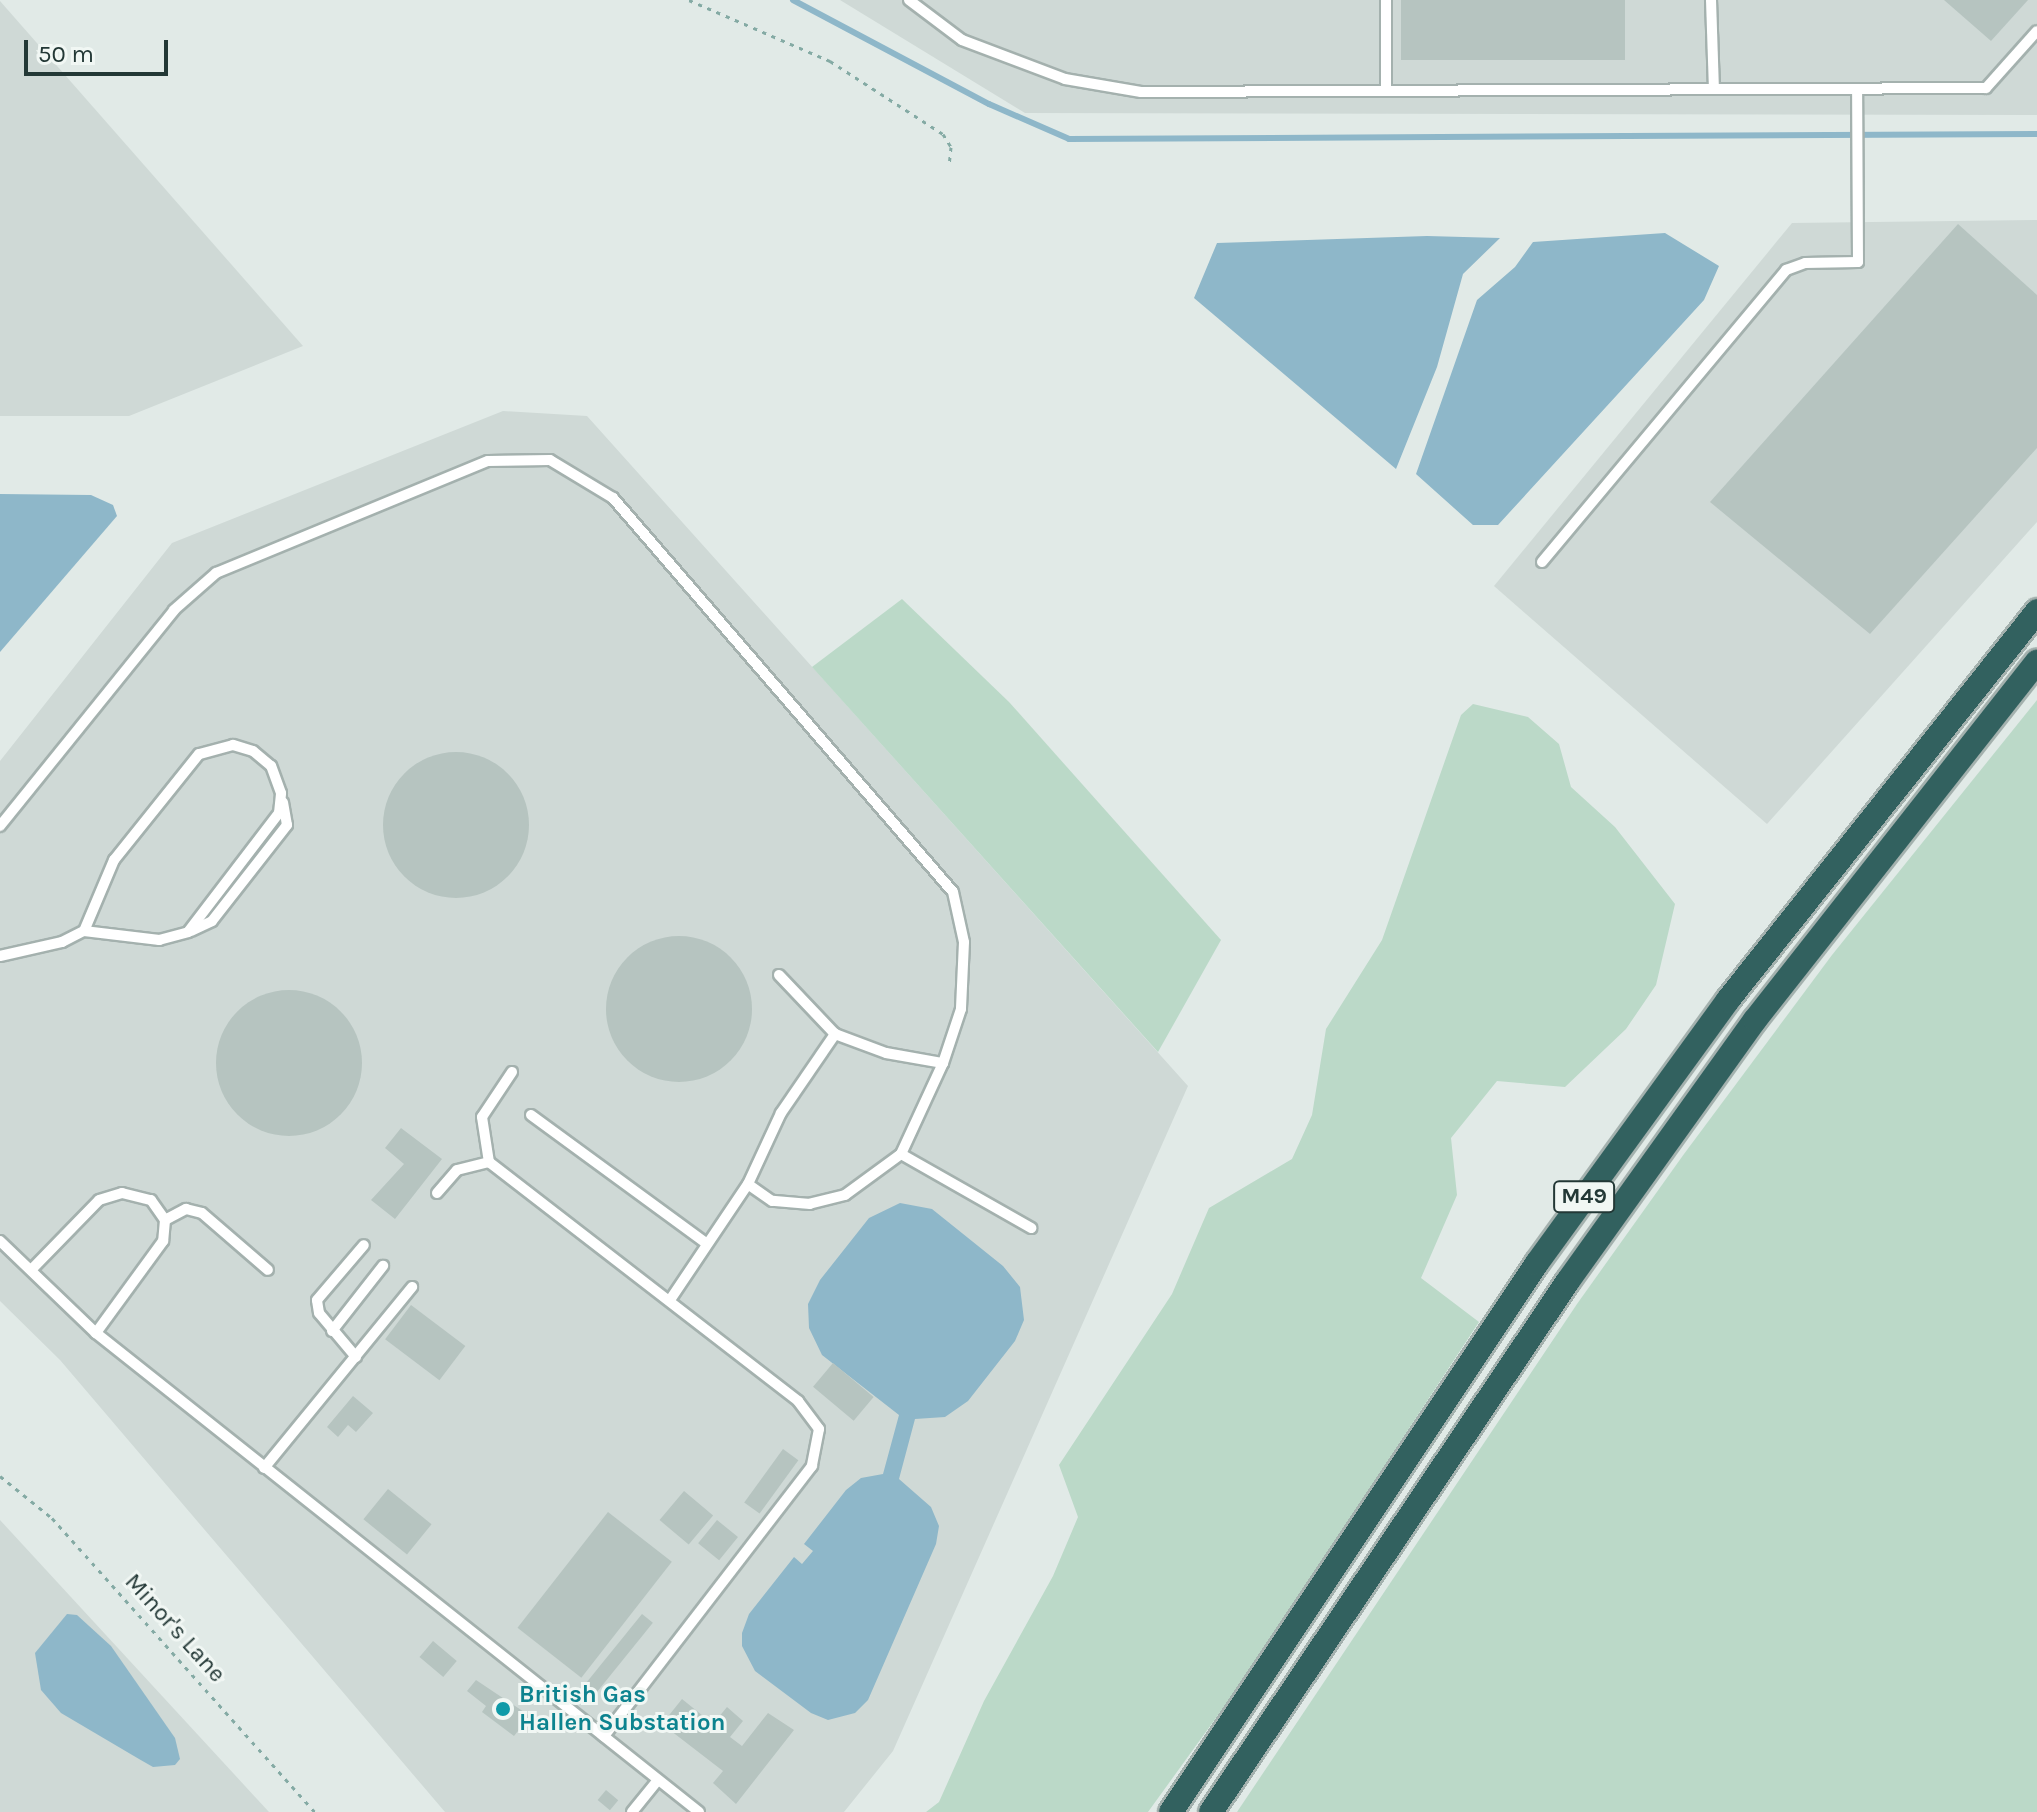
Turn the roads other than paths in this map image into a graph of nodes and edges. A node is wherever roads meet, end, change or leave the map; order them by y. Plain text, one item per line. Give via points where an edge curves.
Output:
1 (909, 0) edge
2 (1386, 0) edge
3 (1711, 0) edge
4 (2037, 31) edge
5 (1714, 89) junction
6 (1857, 89) junction
7 (1386, 91) junction
8 (1542, 562) dead end
9 (2037, 611) edge
10 (2037, 662) edge
11 (0, 826) edge
12 (84, 931) junction
13 (0, 956) edge
14 (779, 975) dead end
15 (835, 1034) junction
16 (943, 1063) junction
17 (512, 1072) dead end
18 (531, 1115) dead end
19 (901, 1154) junction
20 (489, 1162) junction
21 (748, 1184) junction
22 (437, 1193) dead end
23 (165, 1220) junction
24 (1031, 1228) dead end
25 (0, 1241) edge
26 (707, 1244) junction
27 (364, 1245) dead end
28 (383, 1266) dead end
29 (32, 1269) junction
30 (268, 1270) dead end
31 (412, 1287) dead end
32 (670, 1300) junction
33 (332, 1331) junction
34 (96, 1333) junction
35 (356, 1357) junction
36 (264, 1468) junction
37 (604, 1736) junction
38 (658, 1780) junction
39 (632, 1812) edge
40 (699, 1812) edge
41 (1171, 1812) edge
42 (1211, 1812) edge

1 - 7 lane via 962,40 1065,79 1141,92
2 - 7 lane
3 - 5 lane
4 - 6 lane via 1986,88
5 - 6 lane
5 - 7 lane
6 - 8 lane via 1858,262 1805,263 1786,270
9 - 41 highway, M49 via 1728,1000 1546,1250
10 - 42 highway, M49 via 1746,1033 1568,1281
11 - 16 lane via 174,610 216,573 488,461 550,460 613,498 953,892 964,942 961,1009
12 - 12 lane via 114,860 199,754 220,745 253,751 271,766 281,793 279,813 188,932 159,940
12 - 13 lane via 62,942
14 - 15 lane
15 - 16 lane via 886,1053
15 - 21 lane via 781,1113
16 - 19 lane
17 - 20 lane via 482,1117
18 - 26 lane
19 - 21 lane via 845,1195 810,1204 772,1201
19 - 24 lane
20 - 22 lane via 457,1170
20 - 32 lane
21 - 26 lane
23 - 29 lane via 151,1200 122,1193 99,1200
23 - 30 lane via 186,1209 202,1213
23 - 34 lane via 163,1241
25 - 29 lane
26 - 32 lane
27 - 33 lane via 317,1300
28 - 33 lane
29 - 34 lane
31 - 35 lane
32 - 37 lane via 798,1401 819,1429 812,1466
33 - 35 lane
34 - 36 lane
35 - 36 lane
36 - 37 lane
37 - 38 lane
38 - 39 lane
38 - 40 lane

